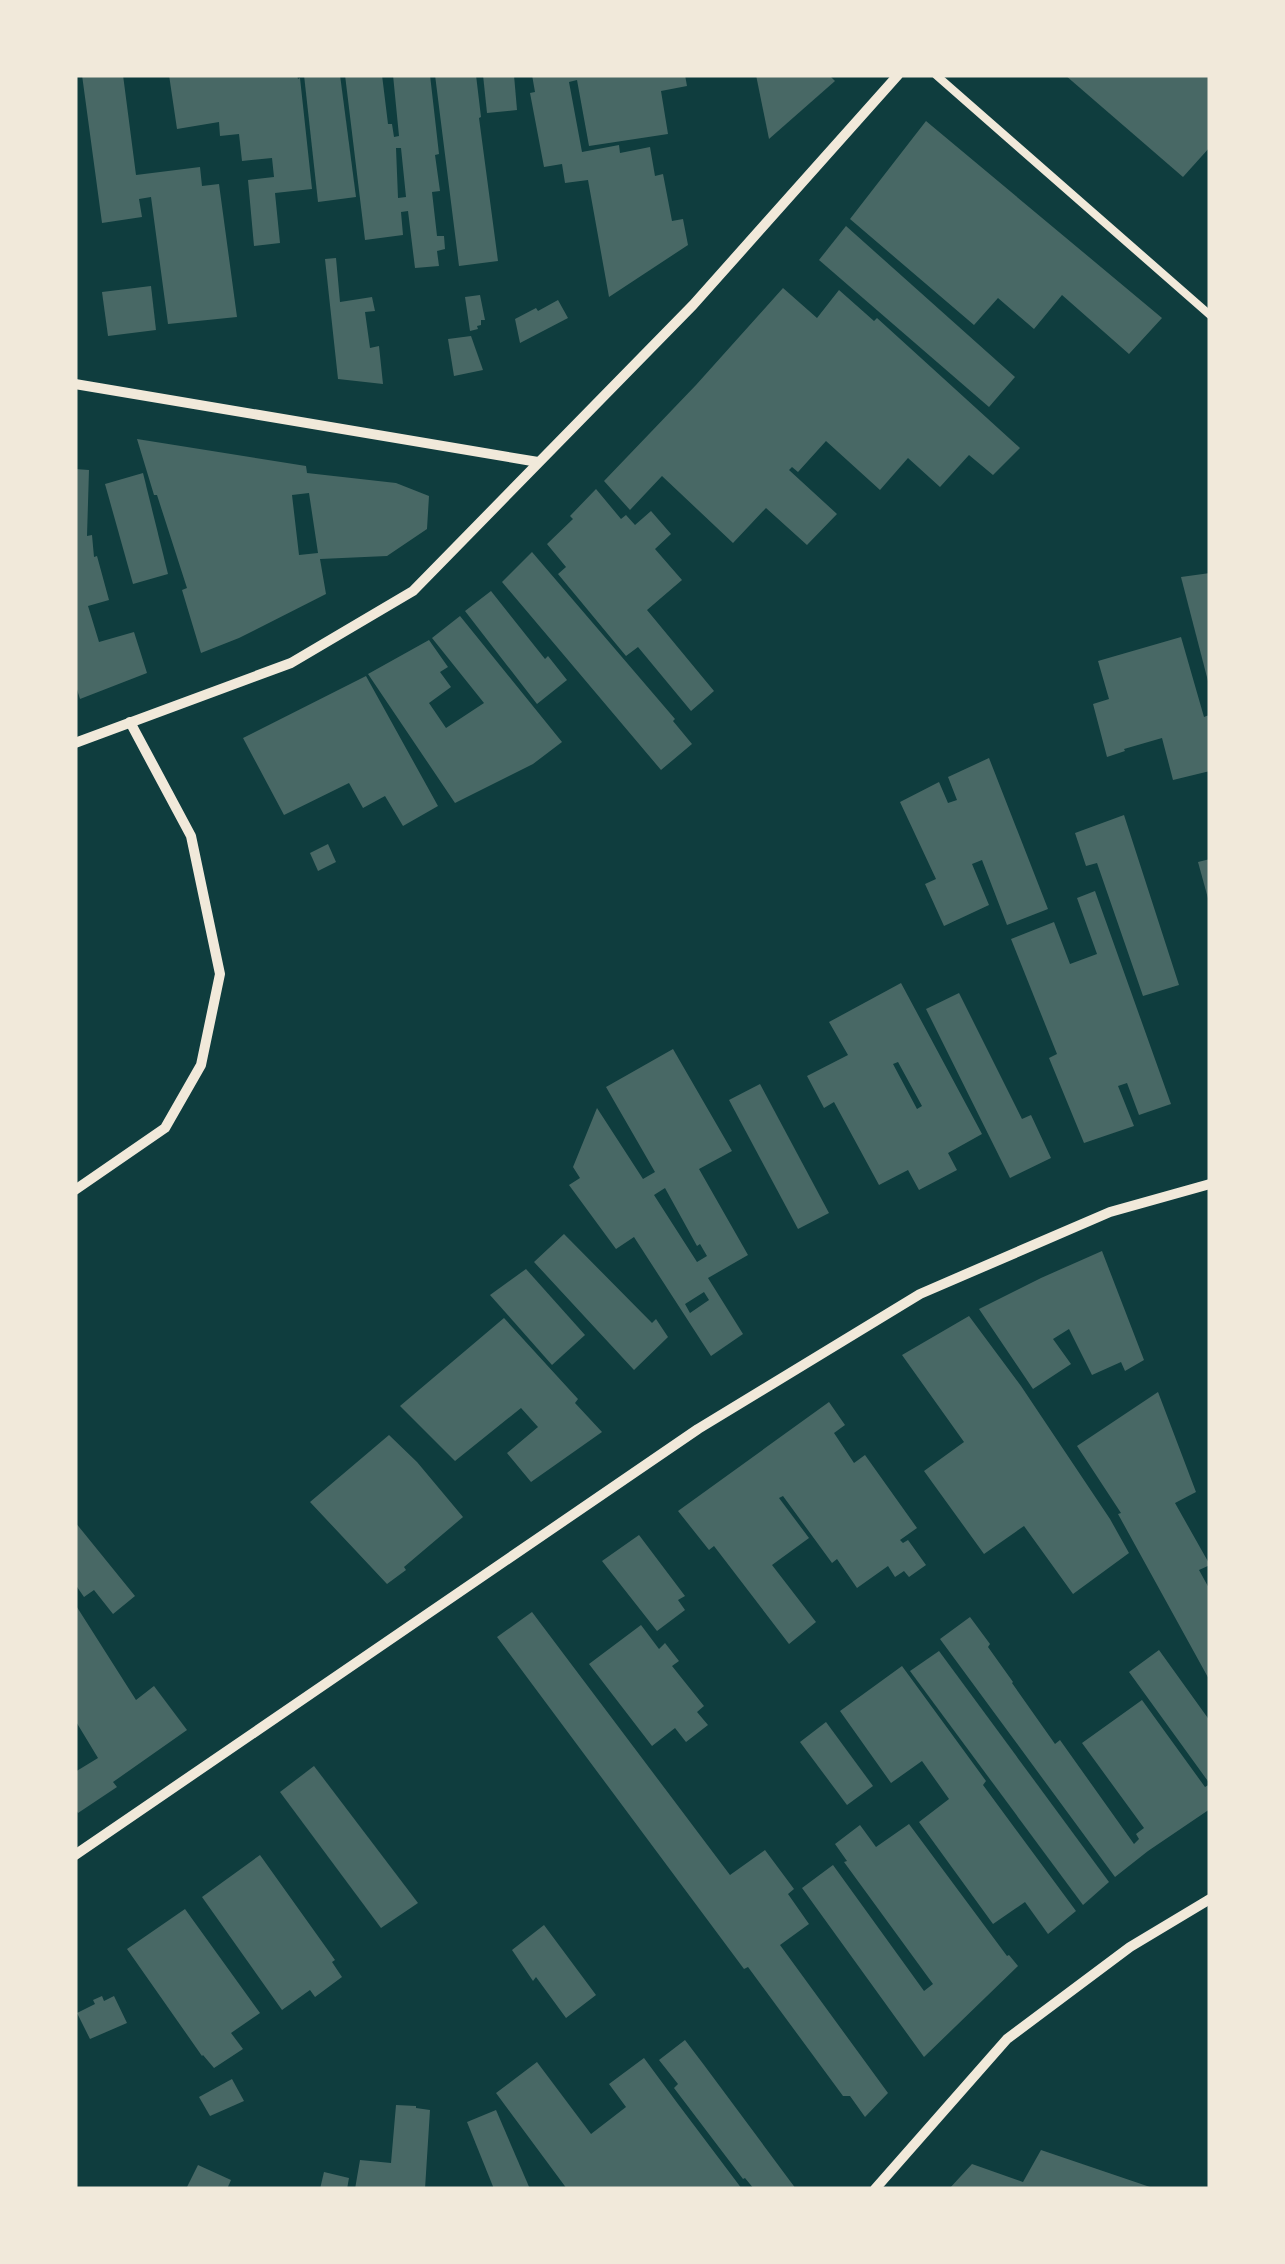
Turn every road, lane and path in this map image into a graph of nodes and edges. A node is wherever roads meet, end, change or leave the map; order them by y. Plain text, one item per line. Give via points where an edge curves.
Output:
1 (898, 75) edge
2 (936, 75) edge
3 (1210, 315) edge
4 (75, 384) edge
5 (538, 462) junction
6 (130, 722) junction
7 (75, 743) edge
8 (1210, 1184) edge
9 (75, 1190) edge
10 (75, 1855) edge
11 (1210, 1899) edge
12 (875, 2189) edge

1 - 5 street via 693,305
2 - 3 lane
4 - 5 street
5 - 6 street via 413,591 291,663
6 - 7 street
6 - 9 street via 191,836 220,974 201,1065 165,1128
8 - 10 street via 1110,1212 920,1294 698,1429
11 - 12 street via 1130,1948 1007,2039

